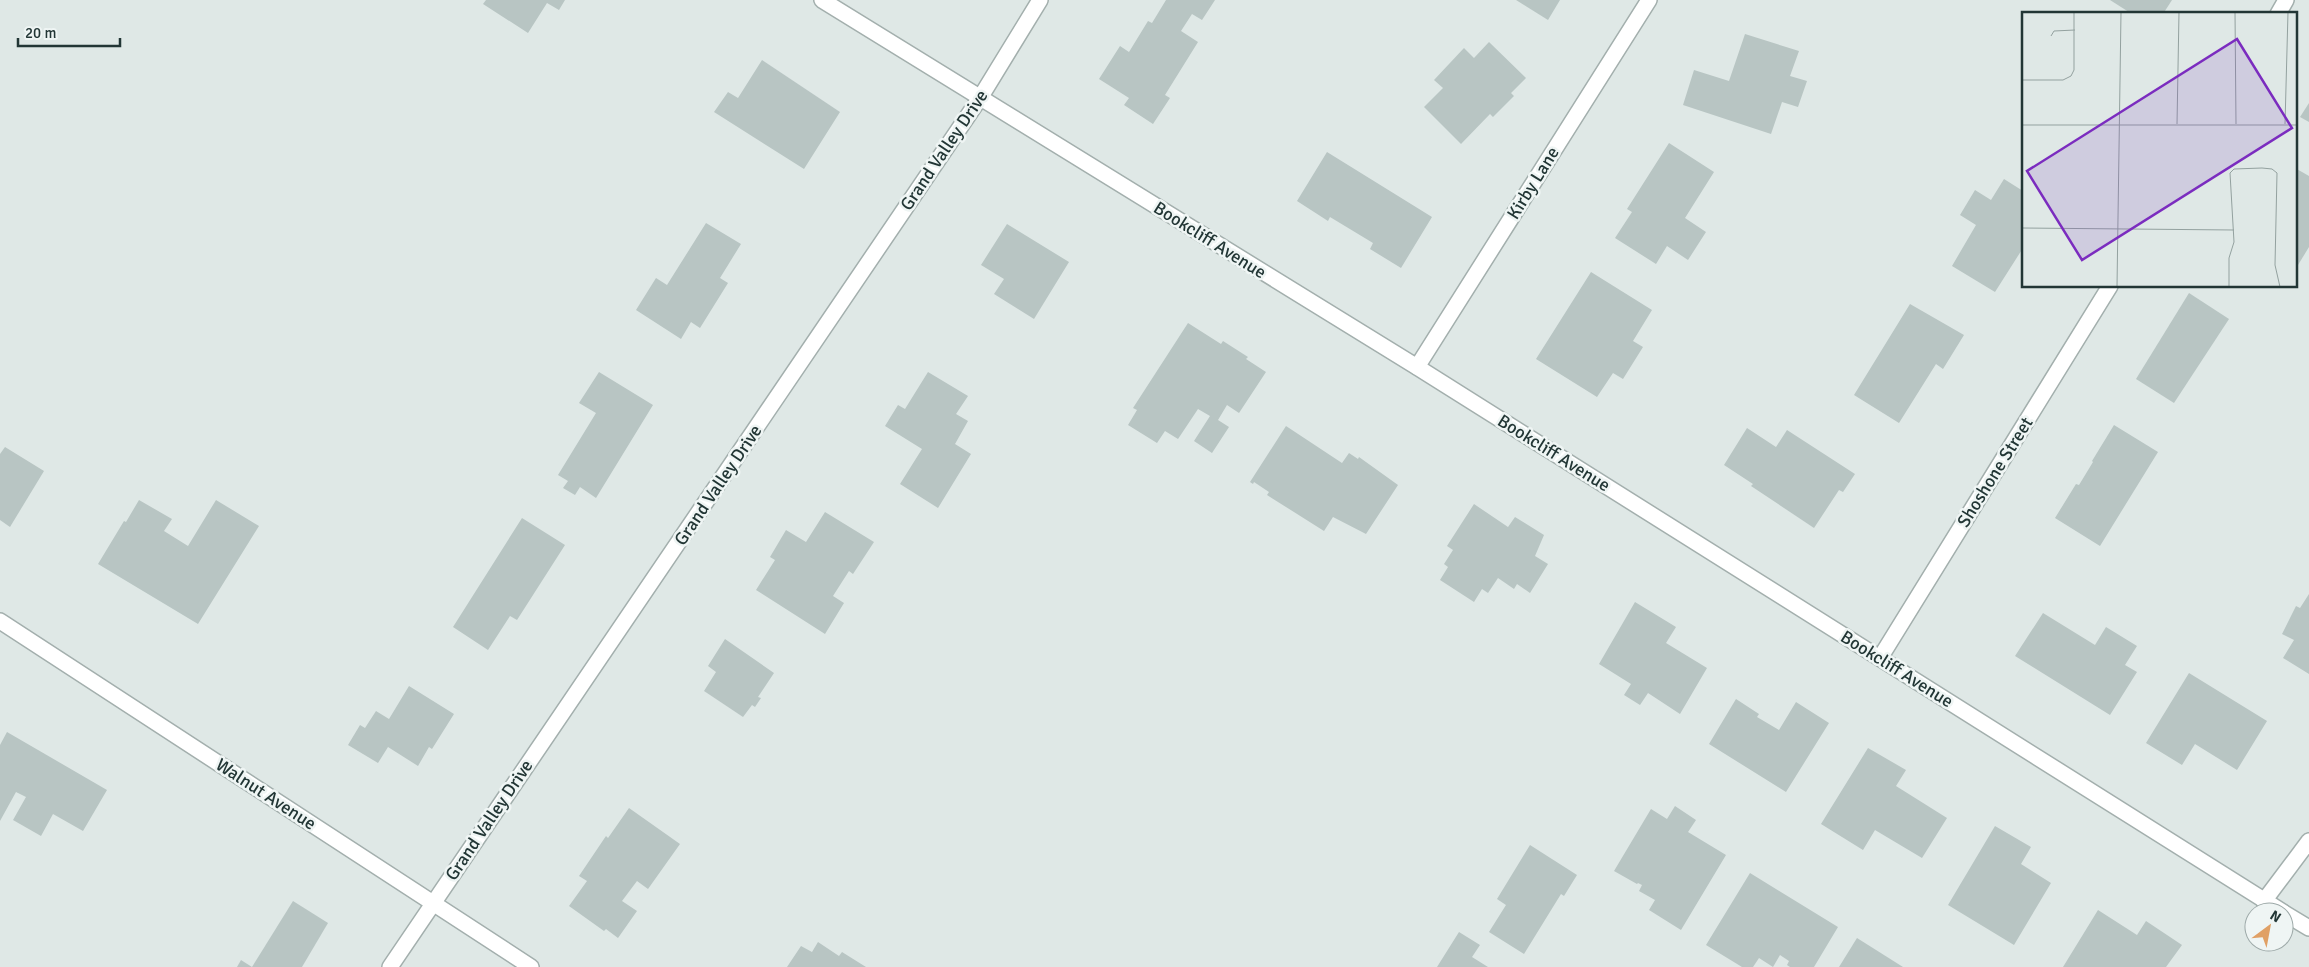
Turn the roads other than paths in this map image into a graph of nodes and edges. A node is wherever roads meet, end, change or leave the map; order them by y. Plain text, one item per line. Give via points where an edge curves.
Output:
1 (822, 0) edge
2 (1040, 0) edge
3 (1649, 0) edge
4 (2286, 0) edge
5 (2279, 12) edge
6 (980, 98) junction
7 (2109, 288) edge
8 (1417, 367) junction
9 (0, 621) edge
10 (1880, 658) junction
11 (2309, 841) edge
12 (2264, 901) joint
13 (432, 903) junction
14 (2294, 919) edge
15 (2309, 928) edge
16 (390, 967) edge
17 (531, 967) edge

1 - 6 street, Bookcliff Avenue
2 - 6 street, Grand Valley Drive
3 - 8 street, Kirby Lane
4 - 5 street
6 - 8 street, Bookcliff Avenue
6 - 13 street, Grand Valley Drive
7 - 10 street, Shoshone Street
8 - 10 street, Bookcliff Avenue
9 - 13 street, Walnut Avenue
10 - 12 street, Bookcliff Avenue
11 - 12 street
13 - 16 street, Grand Valley Drive
13 - 17 street, Walnut Avenue
14 - 15 street, Bookcliff Avenue

